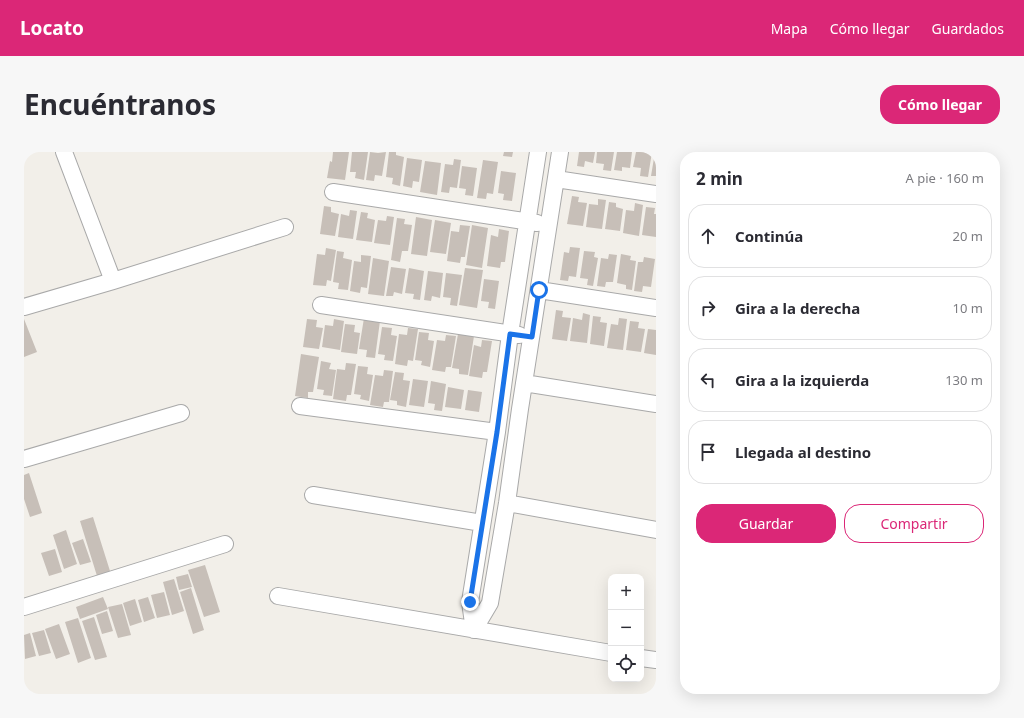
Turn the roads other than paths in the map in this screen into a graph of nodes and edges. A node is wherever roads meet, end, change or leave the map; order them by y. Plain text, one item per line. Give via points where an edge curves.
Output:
1 (64, 152) edge
2 (538, 152) edge
3 (560, 152) edge
4 (556, 179) junction
5 (333, 192) dead end
6 (656, 194) edge
7 (527, 221) junction
8 (549, 224) junction
9 (285, 227) dead end
10 (112, 281) junction
11 (539, 290) junction
12 (321, 305) dead end
13 (24, 307) edge
14 (656, 308) edge
15 (510, 334) junction
16 (532, 337) junction
17 (524, 383) junction
18 (656, 404) edge
19 (300, 406) dead end
20 (181, 413) dead end
21 (497, 432) junction
22 (24, 459) edge
23 (313, 495) dead end
24 (507, 503) junction
25 (482, 523) junction
26 (656, 530) edge
27 (225, 544) dead end
28 (278, 596) dead end
29 (24, 606) edge
30 (474, 630) junction
31 (608, 652) edge
32 (644, 658) edge
33 (656, 660) edge

1 - 10 street
2 - 7 street
3 - 4 street
4 - 6 street
4 - 8 street
5 - 7 street
7 - 8 street
7 - 15 street
8 - 11 street
9 - 10 street
10 - 13 street
11 - 14 street
11 - 16 street
12 - 15 street
15 - 16 street
15 - 21 street
16 - 17 street
17 - 18 street
17 - 24 street
19 - 21 street
20 - 22 street
21 - 25 street
23 - 25 street
24 - 26 street
24 - 30 street via 490,603
25 - 30 street via 470,602
27 - 29 street
28 - 30 street
30 - 31 street
32 - 33 street

